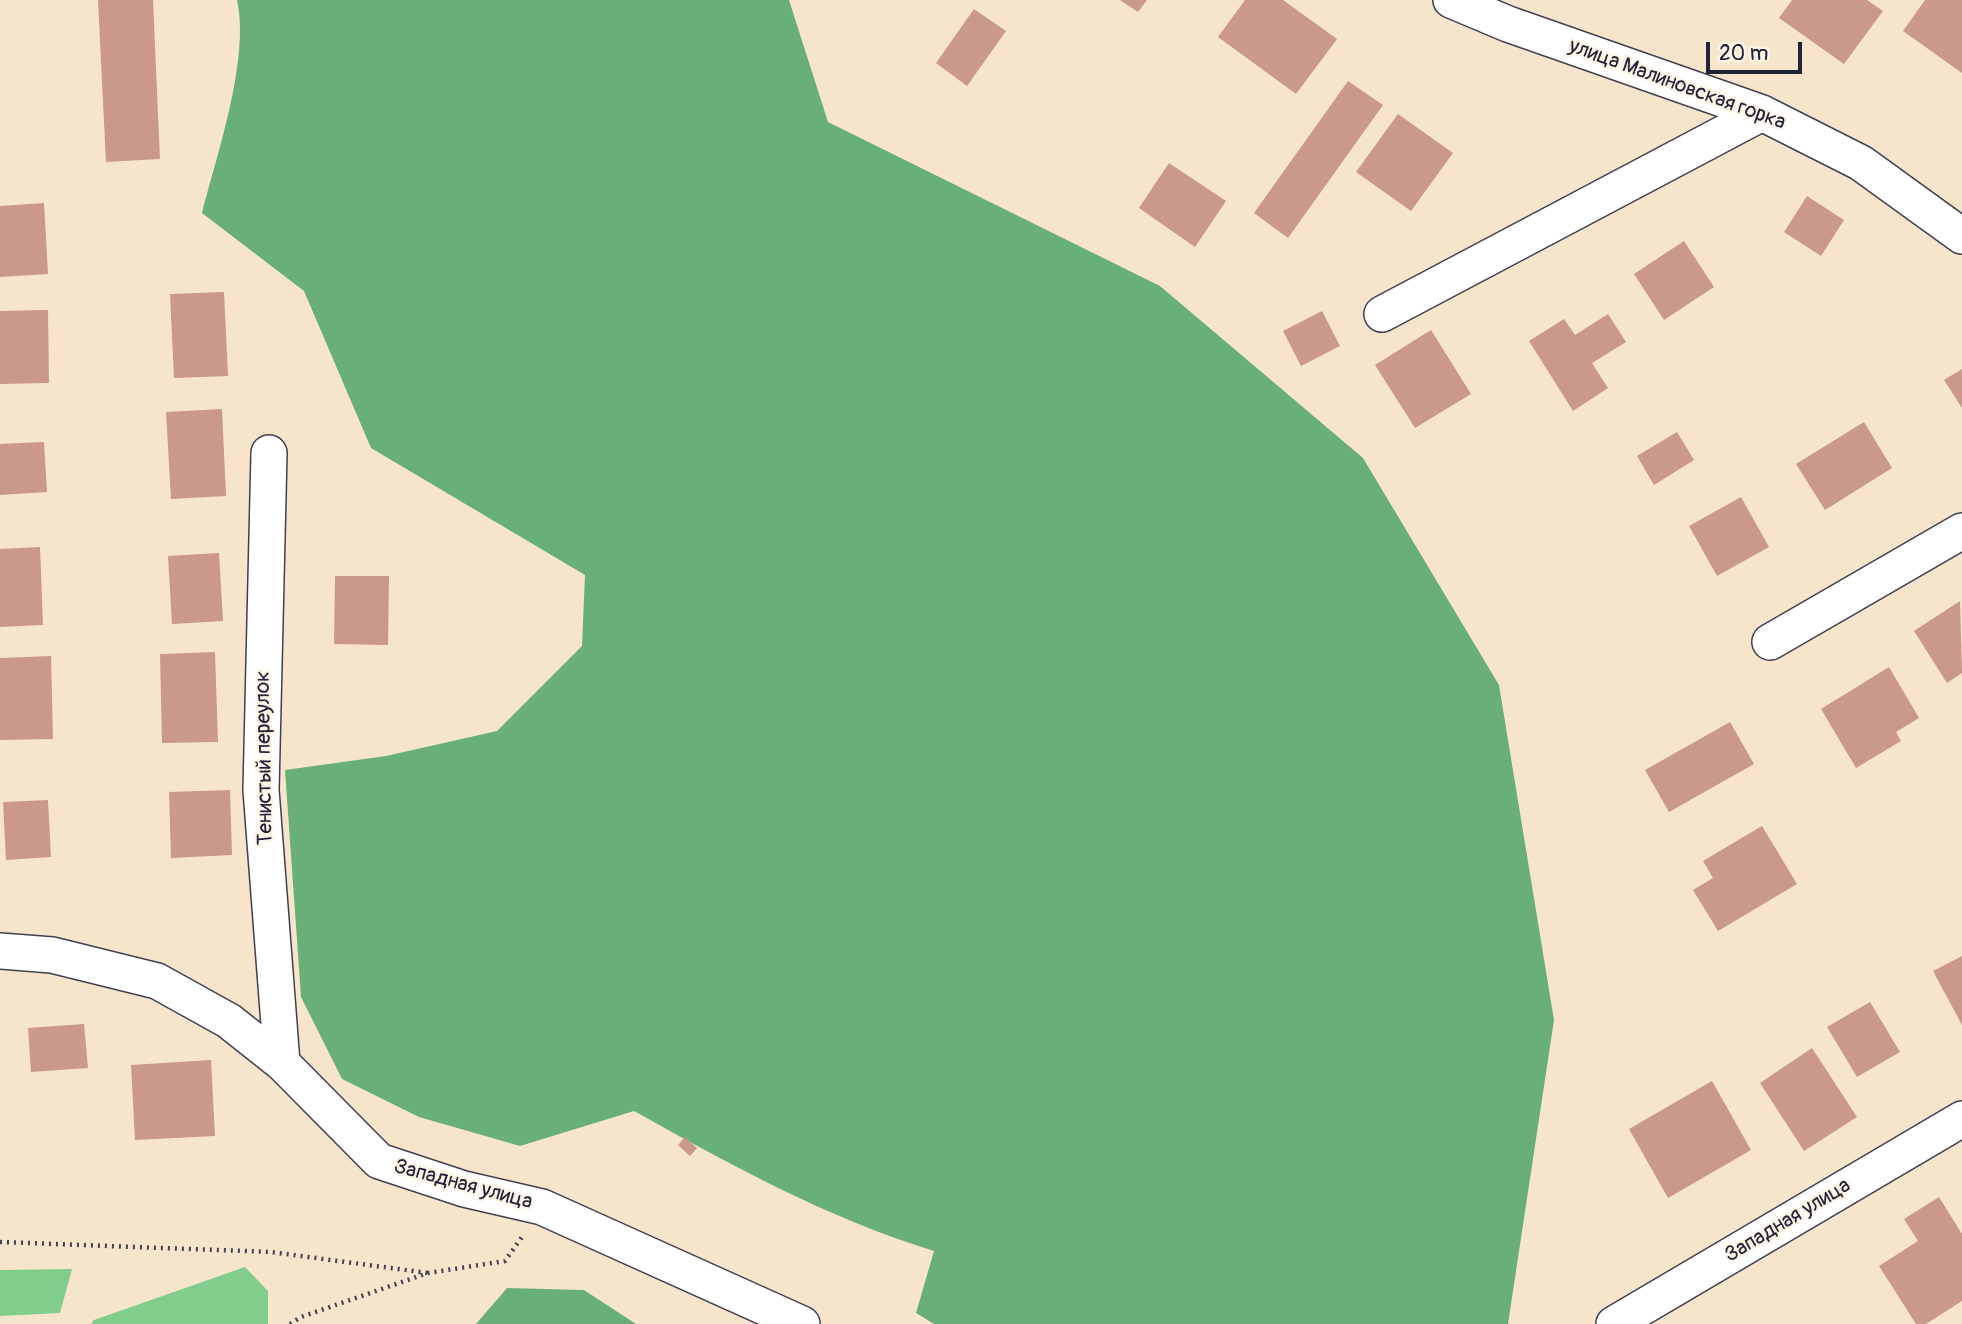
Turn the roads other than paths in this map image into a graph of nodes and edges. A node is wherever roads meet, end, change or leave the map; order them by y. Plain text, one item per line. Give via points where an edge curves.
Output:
1 (1451, 0) edge
2 (1762, 113) junction
3 (1962, 236) edge
4 (1382, 314) dead end
5 (269, 453) dead end
6 (1962, 531) edge
7 (1770, 642) dead end
8 (0, 951) edge
9 (282, 1063) junction
10 (1962, 1118) edge
11 (802, 1324) edge
12 (1614, 1324) edge

1 - 2 street, улица Малиновская горка
2 - 3 street, улица Малиновская горка via 1861,163
2 - 4 street
5 - 9 street, Тенистый переулок via 261,790
6 - 7 street
8 - 9 street, Западная улица via 52,955 157,981 229,1021
9 - 11 street, Западная улица via 379,1161 464,1189 542,1207
10 - 12 street, Западная улица

